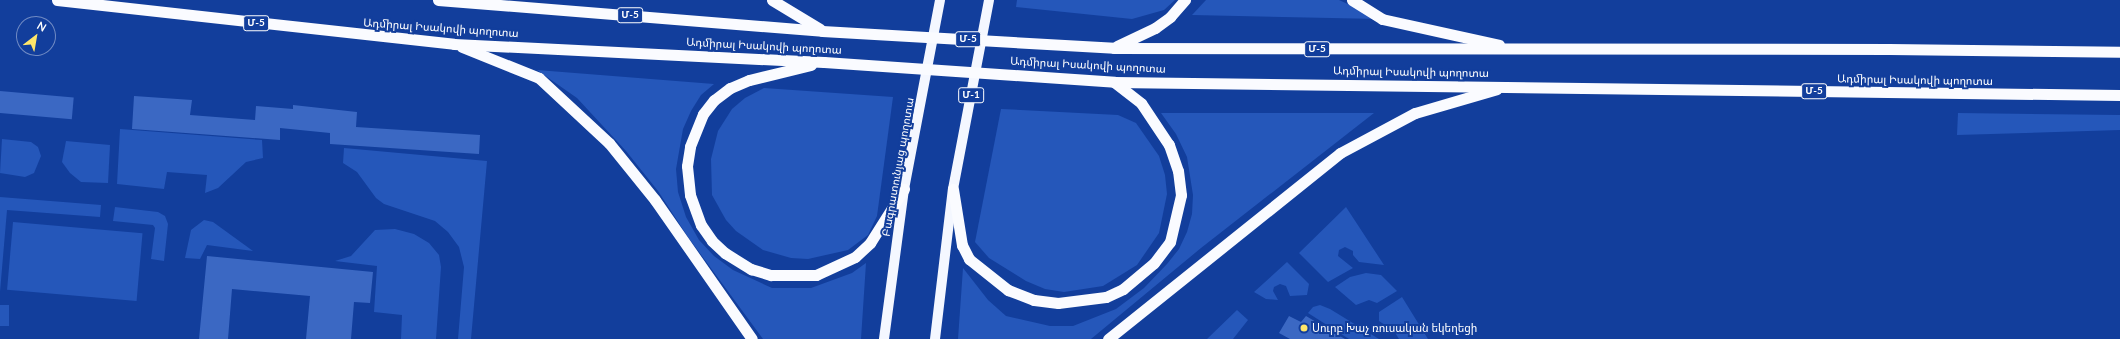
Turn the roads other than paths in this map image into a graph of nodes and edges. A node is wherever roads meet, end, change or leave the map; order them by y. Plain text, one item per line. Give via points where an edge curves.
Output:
1 (57, 0) edge
2 (438, 0) edge
3 (443, 0) edge
4 (772, 0) edge
5 (940, 0) edge
6 (990, 0) edge
7 (1185, 0) edge
8 (1352, 0) edge
9 (822, 31) junction
10 (454, 44) junction
11 (1114, 48) junction
12 (1519, 50) junction
13 (2120, 52) edge
14 (824, 62) junction
15 (1114, 82) junction
16 (1508, 86) junction
17 (2120, 95) edge
18 (904, 189) junction
19 (953, 189) junction
20 (752, 339) edge
21 (884, 339) edge
22 (936, 339) edge
23 (1108, 339) edge

1 - 10 highway, Ադմիրալ Իսակովի պողոտա / Մ-5
2 - 3 highway, Ադմիրալ Իսակովի պողոտա / Մ-5
3 - 9 highway, Ադմիրալ Իսակովի պողոտա / Մ-5
4 - 9 highway
5 - 18 main road, Բագրատունյաց պողոտա
6 - 19 main road, Մ-1
7 - 11 highway via 1170,17 1155,28
8 - 12 highway via 1382,18
9 - 11 highway, Ադմիրալ Իսակովի պողոտա / Մ-5, bridge
10 - 14 highway, Ադմիրալ Իսակովի պողոտա / Մ-5
10 - 20 highway via 539,78 609,142 655,200
11 - 12 highway, Ադմիրալ Իսակովի պողոտա / Մ-5
12 - 13 highway, Ադմիրալ Իսակովի պողոտա / Մ-5 via 1889,49
14 - 15 highway, Ադմիրալ Իսակովի պողոտա / Մ-5, bridge
14 - 18 highway via 749,80 730,88 714,100 703,114 690,147 688,166 690,195 701,225 725,253 751,269 771,275 816,275 855,257 870,243
15 - 16 highway, Ադմիրալ Իսակովի պողոտա / Մ-5
15 - 19 highway via 1141,103 1169,145 1178,171 1181,195 1170,242 1154,263 1123,289 1106,297 1058,303 1034,300 1008,290 969,259 962,245
16 - 17 highway, Ադմիրալ Իսակովի պողոտա / Մ-5
16 - 23 highway via 1414,113 1340,153
18 - 21 main road, Բագրատունյաց պողոտա
19 - 22 main road, Մ-1

